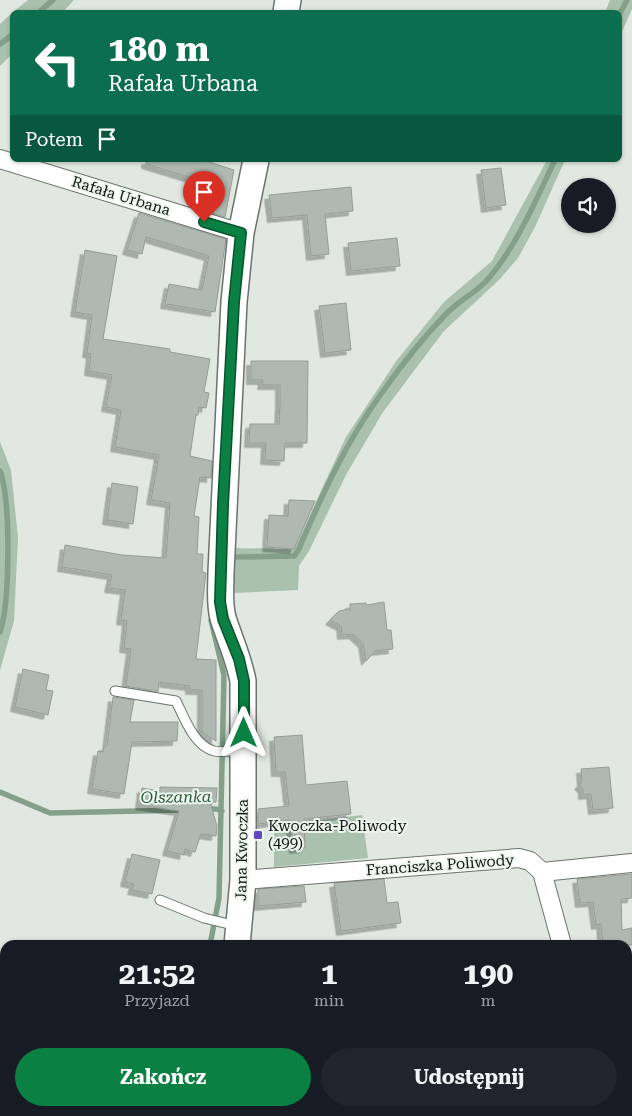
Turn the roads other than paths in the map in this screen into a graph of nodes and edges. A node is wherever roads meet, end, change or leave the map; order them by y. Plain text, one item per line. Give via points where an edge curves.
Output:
1 (0, 159) edge
2 (254, 162) edge
3 (241, 233) junction
4 (115, 691) dead end
5 (238, 750) junction
6 (632, 863) edge
7 (542, 872) junction
8 (243, 880) junction
9 (160, 900) dead end
10 (235, 932) edge
11 (561, 940) edge

1 - 3 street, Rafała Urbana
2 - 3 street, Jana Kwoczka
3 - 5 street, Jana Kwoczka via 234,302 220,602 244,681
4 - 5 lane via 176,701 192,731 205,746 214,751
5 - 8 street, Jana Kwoczka
6 - 7 street
7 - 8 street, Franciszka Poliwody via 530,861 519,858
7 - 11 street
8 - 10 street, Jana Kwoczka
9 - 10 lane

